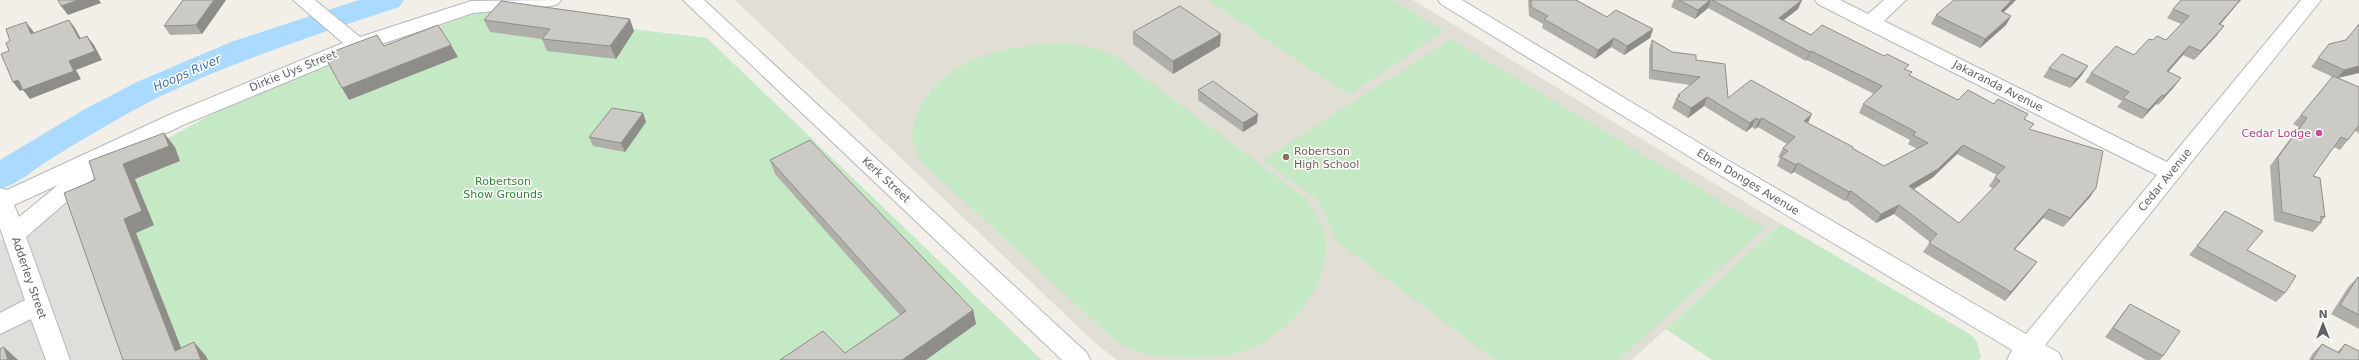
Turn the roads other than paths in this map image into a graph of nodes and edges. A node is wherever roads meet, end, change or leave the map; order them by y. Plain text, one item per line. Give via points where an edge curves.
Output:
1 (551, 0) edge
2 (693, 0) edge
3 (1825, 0) edge
4 (1896, 0) edge
5 (2311, 0) edge
6 (1463, 3) edge
7 (307, 4) edge
8 (1870, 22) junction
9 (356, 45) junction
10 (112, 151) junction
11 (2171, 173) junction
12 (1, 199) edge
13 (14, 234) junction
14 (38, 304) junction
15 (0, 324) edge
16 (2024, 353) edge
17 (58, 360) edge
18 (1078, 360) edge
19 (2050, 360) edge

1 - 9 street, Dirkie Uys Street via 471,7
2 - 18 street, Kerk Street
3 - 8 street, Jakaranda Avenue
4 - 8 street
5 - 11 street, Cedar Avenue
6 - 16 street, Eben Donges Avenue
7 - 9 street
8 - 11 street, Jakaranda Avenue
9 - 10 street, Dirkie Uys Street via 195,111
10 - 12 street, Dirkie Uys Street
10 - 13 street, Dirkie Uys Street
11 - 16 street, Cedar Avenue
12 - 13 street, Adderley Street
13 - 14 street, Adderley Street
14 - 15 street
14 - 17 street, Adderley Street
16 - 19 street, Eben Donges Avenue

